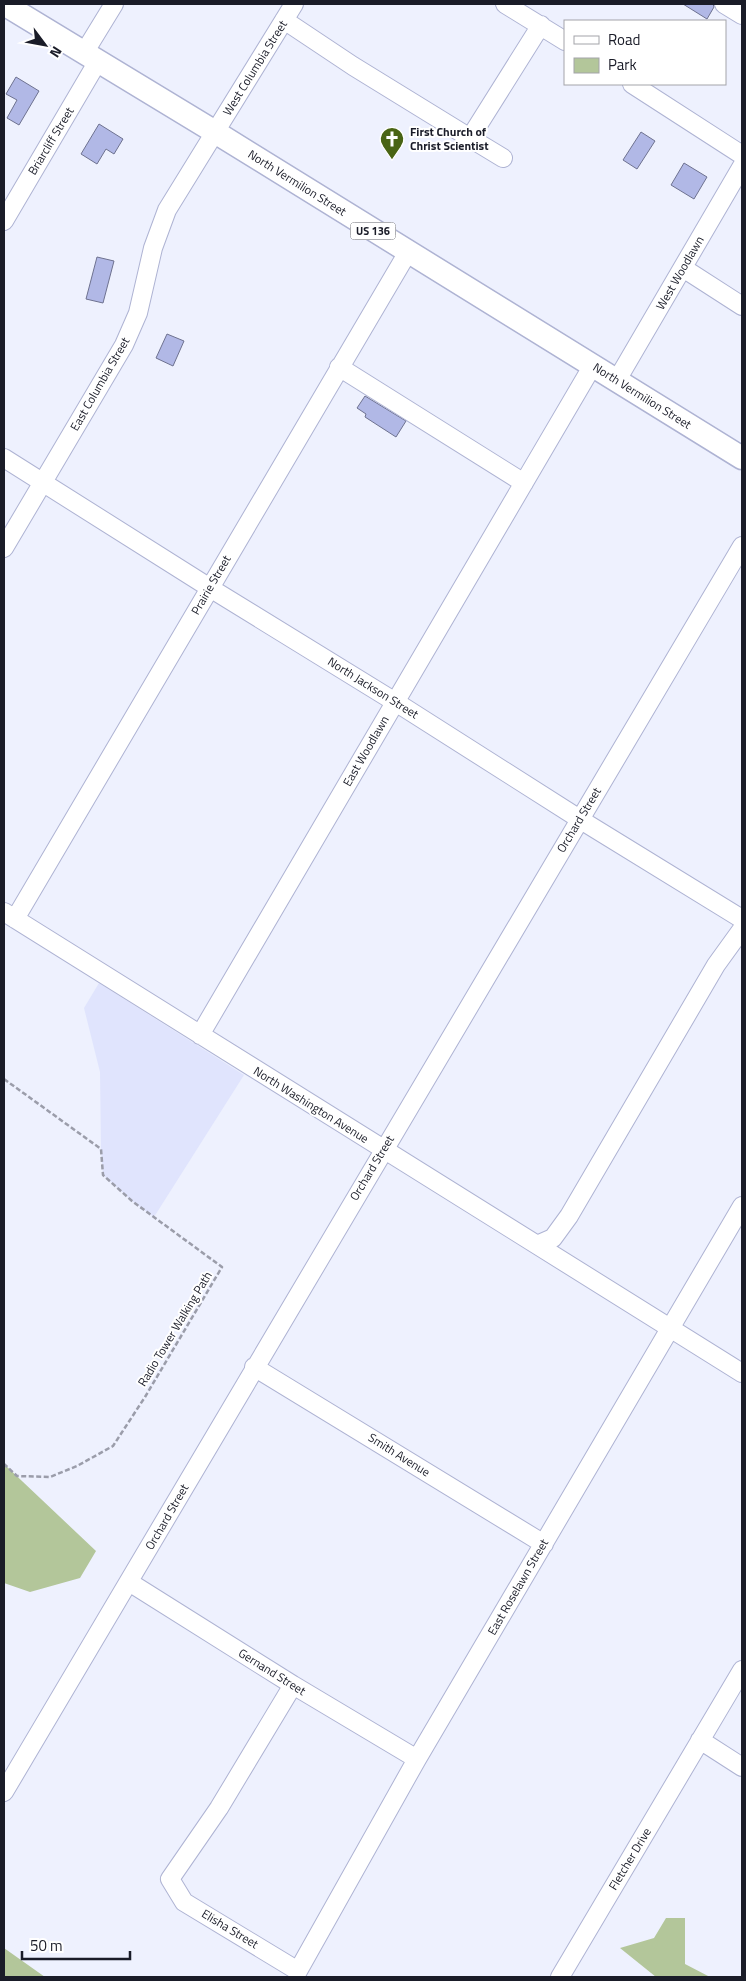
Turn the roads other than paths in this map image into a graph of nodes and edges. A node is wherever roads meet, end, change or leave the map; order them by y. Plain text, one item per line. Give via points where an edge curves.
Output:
1 (4, 4) edge
2 (114, 4) edge
3 (294, 4) edge
4 (505, 4) edge
5 (724, 4) edge
6 (742, 15) edge
7 (284, 20) junction
8 (541, 25) junction
9 (564, 40) edge
10 (91, 57) junction
11 (634, 85) edge
12 (215, 132) junction
13 (470, 138) junction
14 (742, 155) edge
15 (503, 158) dead end
16 (742, 166) edge
17 (4, 221) edge
18 (408, 252) junction
19 (683, 268) junction
20 (742, 306) edge
21 (593, 365) junction
22 (339, 367) junction
23 (617, 380) junction
24 (4, 458) edge
25 (742, 458) edge
26 (43, 482) junction
27 (524, 483) junction
28 (742, 546) edge
29 (4, 548) edge
30 (210, 588) junction
31 (395, 701) junction
32 (580, 819) junction
33 (9, 915) edge
34 (742, 919) edge
35 (742, 928) edge
36 (200, 1035) junction
37 (383, 1150) junction
38 (742, 1206) edge
39 (537, 1245) junction
40 (670, 1328) junction
41 (254, 1367) junction
42 (742, 1373) edge
43 (544, 1544) junction
44 (129, 1582) junction
45 (742, 1670) edge
46 (292, 1685) junction
47 (700, 1740) junction
48 (417, 1759) junction
49 (742, 1767) edge
50 (4, 1792) edge
51 (298, 1971) joint
52 (560, 1977) edge

1 - 10 main road, North Vermilion Street / US 136
2 - 10 street, Briarcliff Street
3 - 7 street, West Columbia Street
4 - 8 street
5 - 6 street
7 - 12 street, West Columbia Street
7 - 13 street
8 - 9 street
8 - 13 street
10 - 12 main road, North Vermilion Street / US 136
10 - 17 street, Briarcliff Street
11 - 14 street
12 - 18 main road, North Vermilion Street / US 136
12 - 26 street, East Columbia Street via 168,210 153,248 138,313 124,345
13 - 15 street
16 - 19 street, West Woodlawn
18 - 21 main road, North Vermilion Street / US 136
18 - 22 street, Prairie Street
19 - 20 street
19 - 23 street, West Woodlawn
21 - 23 main road, North Vermilion Street / US 136
21 - 27 street, East Woodlawn
22 - 27 street
22 - 30 street, Prairie Street
23 - 25 main road, North Vermilion Street / US 136
24 - 26 street, North Jackson Street
26 - 29 street, East Columbia Street
26 - 30 street, North Jackson Street
27 - 31 street, East Woodlawn
28 - 32 street, Orchard Street
30 - 31 street, North Jackson Street
30 - 33 street, Prairie Street
31 - 32 street, North Jackson Street
31 - 36 street, East Woodlawn
32 - 34 street, North Jackson Street
32 - 37 street, Orchard Street
33 - 36 street, North Washington Avenue
35 - 39 street via 716,965 570,1216 553,1238
36 - 37 street, North Washington Avenue
37 - 39 street, North Washington Avenue
37 - 41 street, Orchard Street
38 - 40 street, East Roselawn Street
39 - 40 street, North Washington Avenue
40 - 42 street, North Washington Avenue
40 - 43 street, East Roselawn Street
41 - 43 street, Smith Avenue
41 - 44 street, Orchard Street
43 - 48 street, East Roselawn Street
44 - 46 street, Gernand Street
44 - 50 street, Orchard Street
45 - 47 street, Fletcher Drive
46 - 48 street, Gernand Street
46 - 51 street, Elisha Street via 218,1808 170,1879 184,1902
47 - 49 street
47 - 52 street, Fletcher Drive
48 - 51 street, East Roselawn Street

